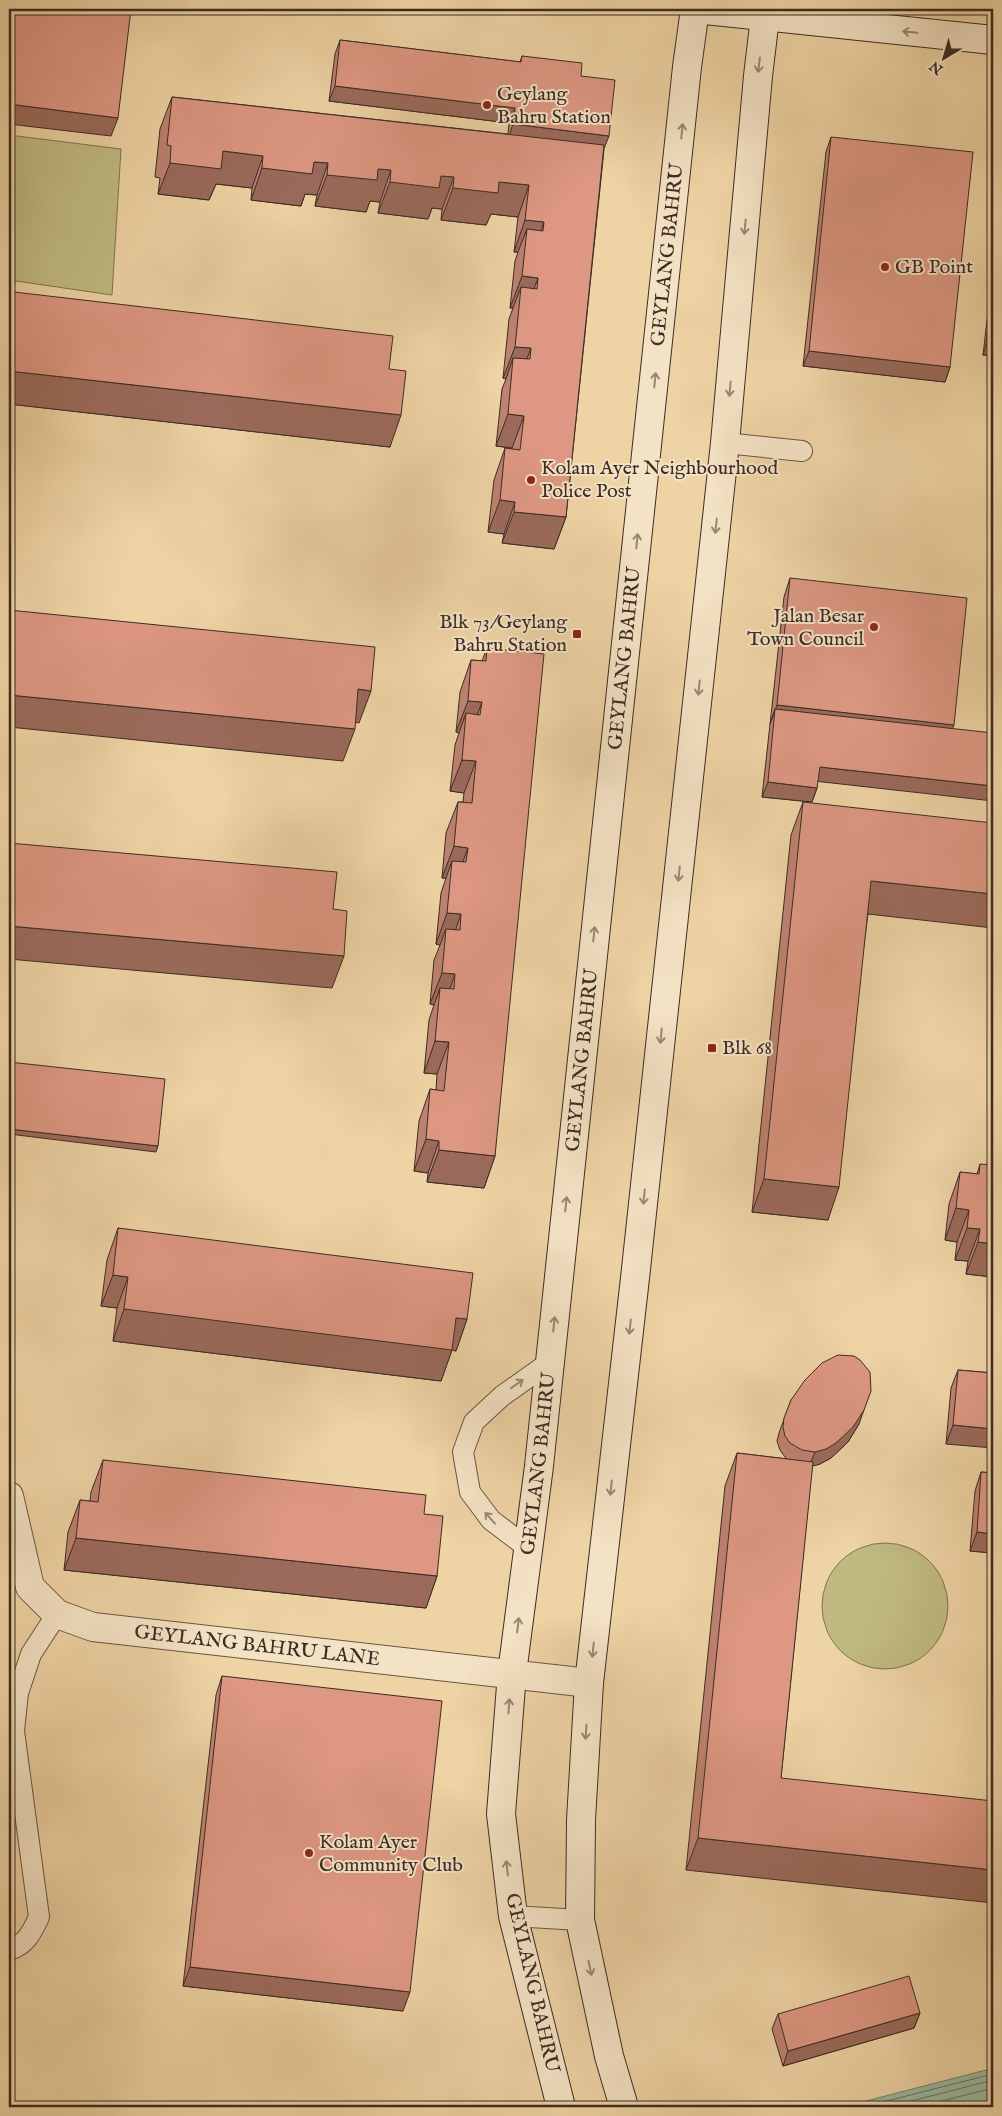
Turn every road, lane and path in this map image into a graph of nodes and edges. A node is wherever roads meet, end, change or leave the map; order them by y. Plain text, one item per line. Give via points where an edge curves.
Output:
1 (696, 9) edge
2 (765, 13) edge
3 (993, 40) edge
4 (725, 443) junction
5 (802, 451) dead end
6 (550, 1362) junction
7 (9, 1496) edge
8 (528, 1548) junction
9 (57, 1614) junction
10 (512, 1673) junction
11 (589, 1683) junction
12 (513, 1916) junction
13 (580, 1920) junction
14 (9, 1950) edge
15 (561, 2107) edge
16 (624, 2107) edge

1 - 2 main road
6 -> 1 main road, GEYLANG BAHRU via 687,67
3 -> 2 main road
2 -> 4 main road
4 - 5 lane
4 -> 11 main road
6 - 8 main road, GEYLANG BAHRU
8 -> 6 lane via 491,1520 470,1492 464,1452 474,1422 502,1396
7 - 9 main road, GEYLANG BAHRU LANE via 30,1587
10 -> 8 main road, GEYLANG BAHRU
9 - 10 main road, GEYLANG BAHRU LANE via 94,1627
9 - 14 lane via 31,1654 18,1693 14,1732 39,1917 30,1935 17,1948
10 - 11 main road, GEYLANG BAHRU LANE
12 -> 10 main road, GEYLANG BAHRU via 501,1814
11 -> 13 main road via 581,1820
12 - 13 lane
12 - 15 main road, GEYLANG BAHRU
13 -> 16 main road via 608,2056

